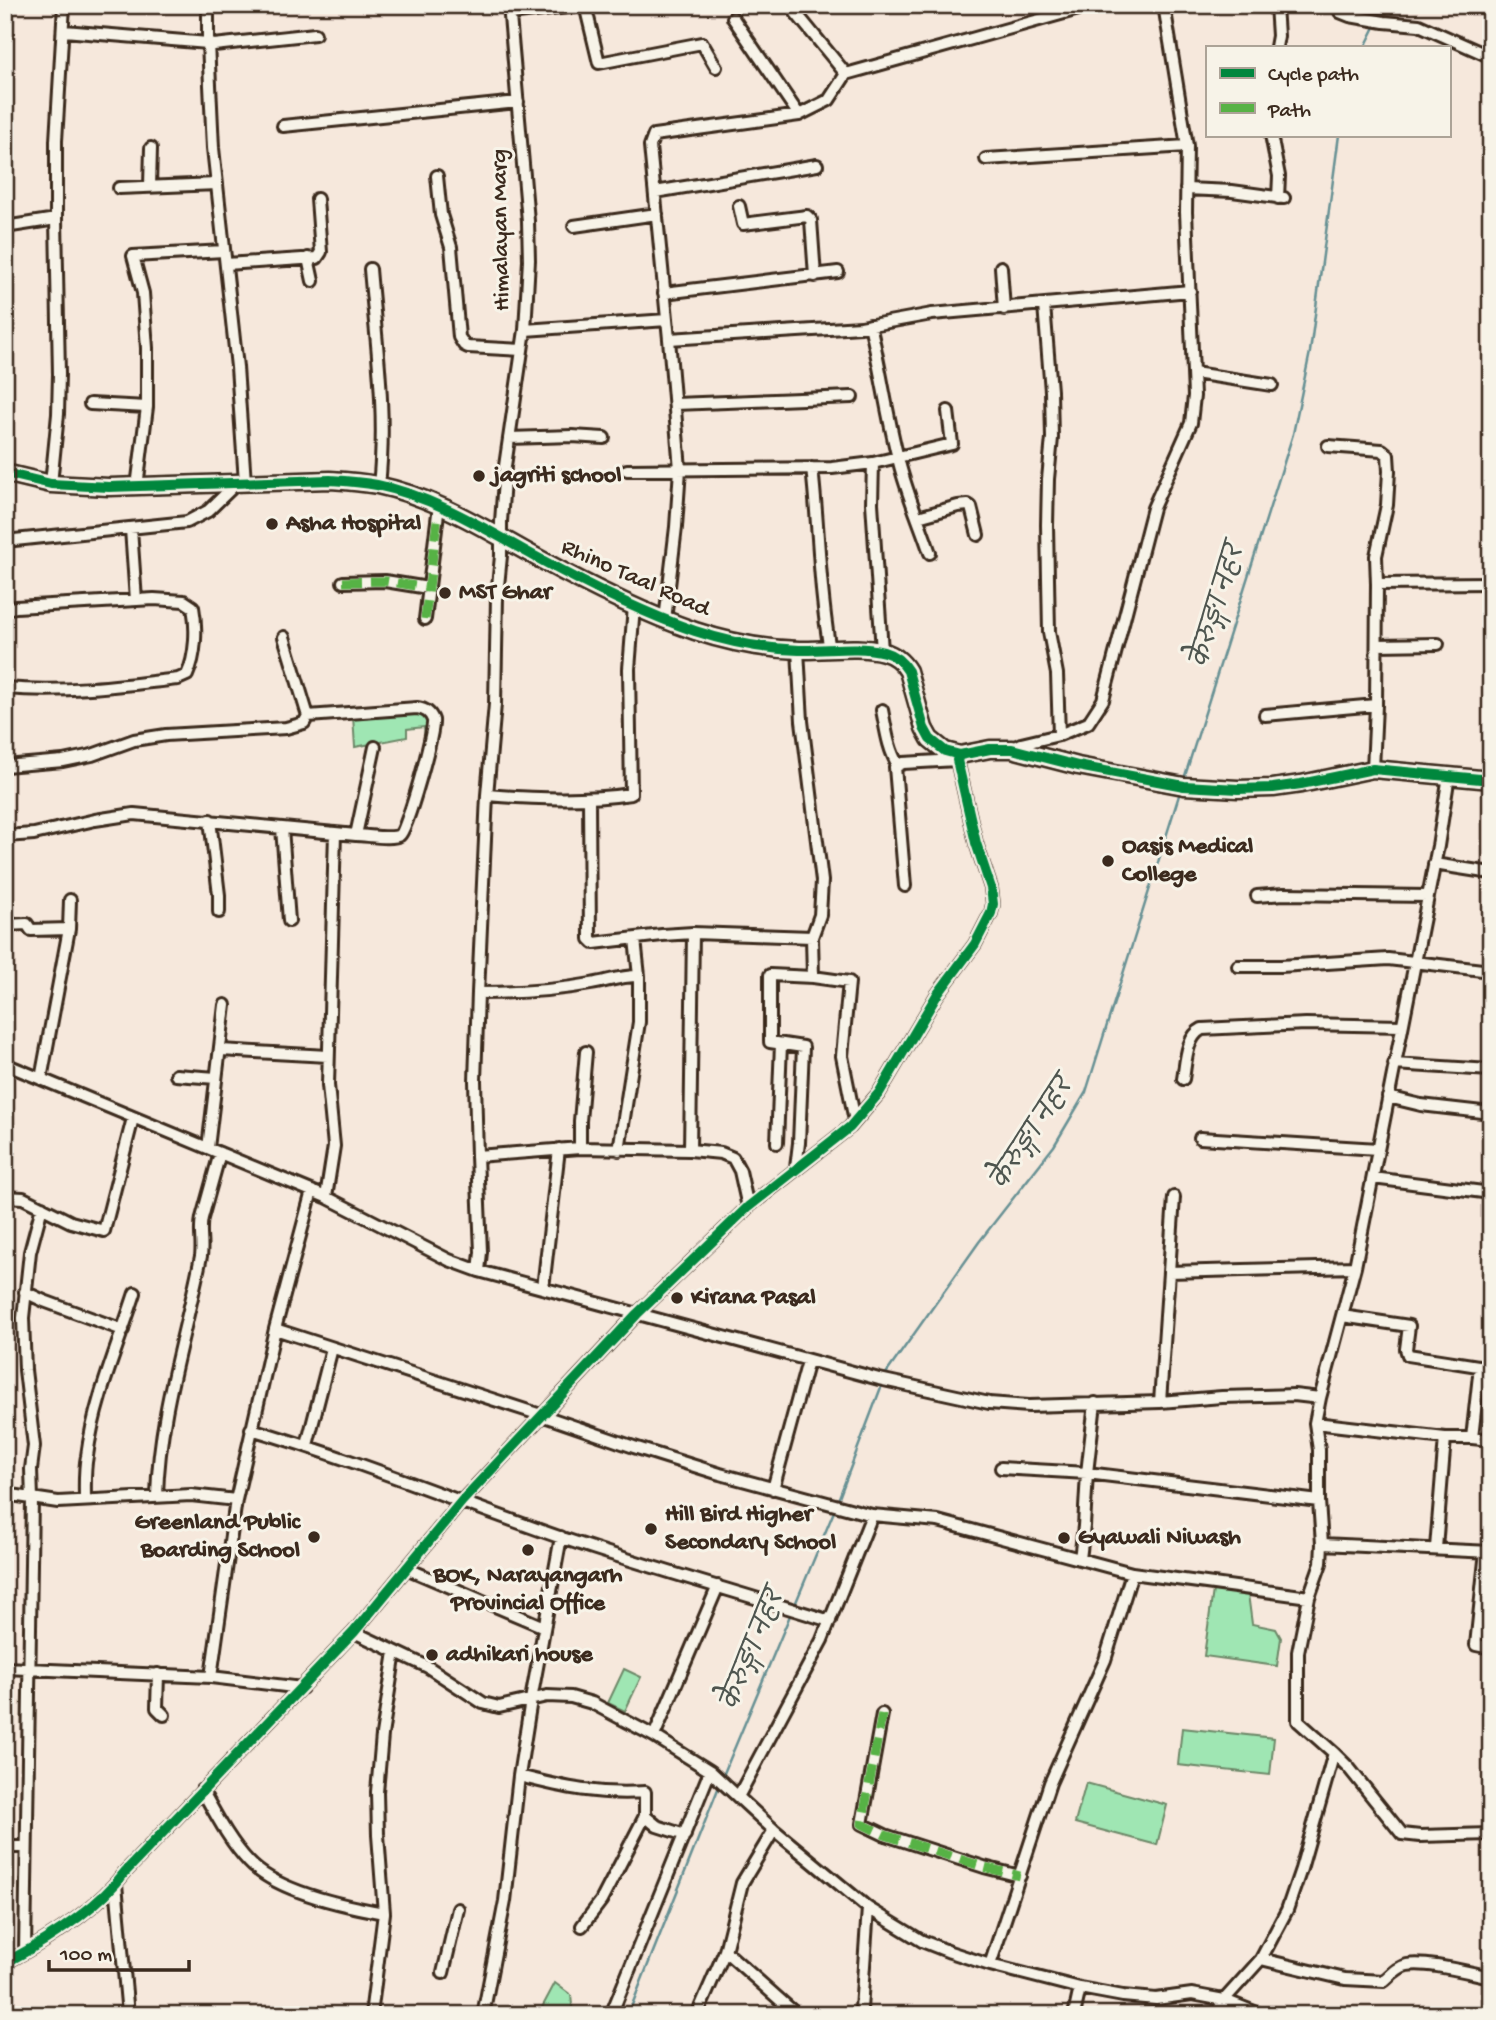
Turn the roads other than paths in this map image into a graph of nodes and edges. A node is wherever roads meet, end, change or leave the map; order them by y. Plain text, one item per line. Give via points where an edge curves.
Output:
1 (64, 5) edge
2 (208, 5) edge
3 (585, 5) edge
4 (1093, 5) edge
5 (1164, 5) edge
6 (1276, 5) edge
7 (1343, 5) edge
8 (1067, 9) edge
9 (509, 10) edge
10 (796, 13) dead end
11 (733, 18) dead end
12 (64, 31) junction
13 (315, 34) dead end
14 (208, 43) junction
15 (1276, 46) edge
16 (1491, 57) edge
17 (716, 67) dead end
18 (846, 74) junction
19 (518, 102) junction
20 (799, 115) junction
21 (284, 126) dead end
22 (1271, 136) edge
23 (1186, 146) junction
24 (151, 148) dead end
25 (986, 159) dead end
26 (817, 165) dead end
27 (437, 176) dead end
28 (217, 184) junction
29 (150, 186) junction
30 (119, 188) dead end
31 (1186, 189) junction
32 (655, 192) junction
33 (317, 199) dead end
34 (739, 206) dead end
35 (657, 214) junction
36 (56, 219) junction
37 (574, 226) dead end
38 (5, 227) edge
39 (224, 251) junction
40 (307, 258) junction
41 (226, 264) junction
42 (1001, 267) dead end
43 (370, 269) dead end
44 (838, 272) dead end
45 (814, 276) junction
46 (313, 281) dead end
47 (1190, 291) junction
48 (664, 293) junction
49 (1044, 305) junction
50 (1004, 309) junction
51 (667, 320) junction
52 (870, 325) junction
53 (525, 330) junction
54 (669, 339) junction
55 (522, 350) junction
56 (1194, 373) junction
57 (1272, 385) dead end
58 (852, 397) dead end
59 (90, 404) dead end
60 (674, 404) junction
61 (147, 407) junction
62 (948, 411) dead end
63 (509, 438) junction
64 (604, 438) dead end
65 (1328, 446) dead end
66 (898, 458) junction
67 (873, 463) junction
68 (812, 468) junction
69 (680, 469) junction
70 (627, 470) dead end
71 (5, 473) edge
72 (242, 482) junction
73 (51, 484) junction
74 (379, 485) junction
75 (136, 487) junction
76 (439, 505) junction
77 (918, 517) junction
78 (131, 529) junction
79 (978, 535) dead end
80 (500, 536) junction
81 (5, 541) edge
82 (930, 554) dead end
83 (343, 582) dead end
84 (1491, 583) edge
85 (1377, 584) junction
86 (428, 588) junction
87 (136, 600) junction
88 (634, 606) junction
89 (5, 609) edge
90 (425, 619) dead end
91 (665, 620) junction
92 (284, 637) dead end
93 (1377, 645) junction
94 (1438, 645) dead end
95 (798, 650) junction
96 (830, 650) junction
97 (882, 651) junction
98 (5, 688) edge
99 (1376, 705) junction
100 (883, 710) dead end
101 (1265, 715) dead end
102 (308, 716) junction
103 (1059, 736) junction
104 (375, 747) dead end
105 (1012, 749) junction
106 (959, 757) junction
107 (898, 765) junction
108 (5, 766) edge
109 (1373, 769) junction
110 (1449, 775) junction
111 (1491, 779) edge
112 (487, 795) junction
113 (589, 798) junction
114 (210, 820) junction
115 (282, 828) junction
116 (335, 833) junction
117 (356, 835) junction
118 (5, 836) edge
119 (1434, 864) junction
120 (1491, 873) edge
121 (905, 886) dead end
122 (1257, 896) dead end
123 (1428, 896) junction
124 (70, 900) dead end
125 (219, 912) dead end
126 (289, 921) dead end
127 (5, 926) edge
128 (69, 929) junction
129 (693, 933) junction
130 (812, 937) junction
131 (635, 939) junction
132 (1414, 961) junction
133 (1238, 966) dead end
134 (1491, 971) edge
135 (639, 976) junction
136 (813, 977) junction
137 (478, 993) junction
138 (225, 1005) dead end
139 (1402, 1026) junction
140 (781, 1044) junction
141 (221, 1050) junction
142 (586, 1052) dead end
143 (328, 1056) junction
144 (5, 1064) edge
145 (1394, 1065) junction
146 (1491, 1070) edge
147 (176, 1074) dead end
148 (216, 1078) junction
149 (41, 1079) junction
150 (1183, 1079) dead end
151 (1388, 1097) junction
152 (1491, 1114) edge
153 (133, 1118) junction
154 (855, 1121) junction
155 (1200, 1138) dead end
156 (777, 1143) dead end
157 (208, 1148) junction
158 (580, 1148) junction
159 (559, 1149) junction
160 (1378, 1149) junction
161 (619, 1150) junction
162 (690, 1150) junction
163 (220, 1153) junction
164 (477, 1156) junction
165 (796, 1168) junction
166 (1373, 1178) junction
167 (313, 1191) junction
168 (1491, 1193) edge
169 (1174, 1196) dead end
170 (5, 1197) edge
171 (326, 1197) junction
172 (42, 1207) junction
173 (748, 1207) junction
174 (1355, 1267) junction
175 (479, 1271) junction
176 (1169, 1272) junction
177 (543, 1288) junction
178 (25, 1292) junction
179 (135, 1293) dead end
180 (637, 1314) junction
181 (1342, 1316) junction
182 (275, 1329) junction
183 (123, 1330) junction
184 (332, 1348) junction
185 (807, 1361) junction
186 (1486, 1367) edge
187 (1320, 1398) junction
188 (1160, 1402) junction
189 (1095, 1403) junction
190 (541, 1415) junction
191 (1315, 1423) junction
192 (251, 1429) junction
193 (1445, 1438) junction
194 (1472, 1438) junction
195 (1491, 1440) edge
196 (307, 1445) junction
197 (1001, 1468) dead end
198 (1087, 1473) junction
199 (773, 1489) junction
200 (5, 1494) edge
201 (157, 1496) junction
202 (32, 1499) junction
203 (85, 1500) junction
204 (236, 1500) junction
205 (462, 1501) junction
206 (1319, 1501) junction
207 (872, 1515) junction
208 (561, 1537) junction
209 (1322, 1545) junction
210 (1436, 1548) junction
211 (1488, 1551) edge
212 (1080, 1559) junction
213 (408, 1569) junction
214 (1132, 1573) junction
215 (718, 1586) junction
216 (1309, 1597) junction
217 (830, 1621) junction
218 (544, 1627) junction
219 (354, 1632) junction
220 (1491, 1648) edge
221 (395, 1652) junction
222 (5, 1668) edge
223 (28, 1669) junction
224 (158, 1674) junction
225 (211, 1677) junction
226 (302, 1688) junction
227 (531, 1700) junction
228 (882, 1713) dead end
229 (164, 1714) dead end
230 (654, 1736) junction
231 (1334, 1753) junction
232 (712, 1773) junction
233 (519, 1776) junction
234 (202, 1790) junction
235 (738, 1797) junction
236 (645, 1816) junction
237 (774, 1830) junction
238 (1491, 1831) edge
239 (685, 1835) junction
240 (5, 1847) edge
241 (26, 1847) junction
242 (1020, 1876) junction
243 (116, 1884) junction
244 (868, 1908) junction
245 (458, 1909) dead end
246 (384, 1913) junction
247 (582, 1926) dead end
248 (726, 1951) junction
249 (25, 1952) junction
250 (1261, 1959) junction
251 (5, 1963) edge
252 (990, 1965) junction
253 (443, 1973) dead end
254 (1491, 1977) edge
255 (1080, 1988) junction
256 (1224, 2000) junction
257 (128, 2015) edge
258 (371, 2015) edge
259 (483, 2015) edge
260 (611, 2015) edge
261 (697, 2015) edge
262 (797, 2015) edge
263 (859, 2015) edge
264 (1074, 2015) edge
265 (1216, 2015) edge
266 (1262, 2015) edge

1 - 12 street
2 - 14 street
3 - 9 street
3 - 17 street via 599,63 702,43
4 - 8 street
5 - 23 street
6 - 15 street
7 - 16 street via 1340,12 1350,16 1419,25
8 - 18 street
9 - 19 street, Himalayan Marg
10 - 18 street
11 - 20 street
12 - 14 street
12 - 36 street
13 - 14 street
14 - 28 street
18 - 20 street via 829,100
19 - 21 street
19 - 53 street, Himalayan Marg via 528,221
20 - 32 street via 654,135 650,146
22 - 31 street via 1281,198
23 - 25 street
23 - 31 street
24 - 29 street
26 - 32 street
27 - 55 street via 441,215 451,247 461,341 468,347
28 - 29 street
28 - 39 street
29 - 30 street
31 - 47 street
32 - 35 street
33 - 40 street via 321,252 317,258
34 - 45 street via 743,224 807,216 811,220
35 - 37 street
35 - 48 street
36 - 38 street
36 - 73 street via 59,374
39 - 41 street
39 - 61 street via 133,256 143,293
40 - 41 street
40 - 46 street
41 - 72 street
42 - 50 street
43 - 74 street via 381,407
44 - 45 street
45 - 48 street
47 - 49 street
47 - 56 street
48 - 51 street
49 - 50 street
49 - 103 street via 1052,426 1047,514 1049,632 1057,674
50 - 52 street via 932,314
51 - 53 street
51 - 54 street
52 - 54 street
52 - 66 street
53 - 55 street, Himalayan Marg
54 - 60 street
55 - 63 street, Himalayan Marg
56 - 57 street
56 - 103 street via 1191,423 1153,509 1103,700 1088,723
58 - 60 street
59 - 61 street
60 - 69 street
61 - 75 street
62 - 66 street via 952,444
63 - 64 street
63 - 80 street, Himalayan Marg
65 - 85 street via 1382,450 1388,455
66 - 67 street
66 - 77 street
67 - 68 street
67 - 97 street
68 - 69 street
68 - 96 street via 822,608
69 - 70 street
69 - 91 street
71 - 73 street, Rhino Taal Road
72 - 74 street, Rhino Taal Road via 330,480
72 - 75 street, Rhino Taal Road
72 - 78 street via 187,522
73 - 75 street, Rhino Taal Road
74 - 76 street, Rhino Taal Road
76 - 80 street, Rhino Taal Road
76 - 86 street
77 - 79 street via 968,505
77 - 82 street
78 - 81 street
78 - 87 street
80 - 88 street, Rhino Taal Road
80 - 112 street, Himalayan Marg
83 - 86 street via 384,581
84 - 85 street
85 - 93 street
86 - 90 street
87 - 89 street
87 - 98 street via 173,599 193,607 194,636 187,675 83,690
88 - 91 street, Rhino Taal Road
88 - 113 street via 629,668 631,794
91 - 95 street, Rhino Taal Road via 721,639
92 - 102 street
93 - 94 street
93 - 99 street
95 - 96 street, Rhino Taal Road
95 - 130 street via 822,881 820,915
96 - 97 street, Rhino Taal Road
97 - 106 street via 897,658 908,671 930,740
99 - 101 street
99 - 109 street
100 - 107 street via 892,757
102 - 108 street via 304,723 286,728 134,740 63,761
102 - 117 street via 417,708 432,717 430,747 403,832 388,837
103 - 105 street
104 - 117 street
105 - 106 street
105 - 109 street via 1184,786 1238,789 1273,788
106 - 107 street
106 - 154 street via 993,904 975,944 937,995 879,1093
107 - 121 street
109 - 110 street
110 - 111 street
110 - 119 street
112 - 113 street
112 - 137 street, Himalayan Marg
113 - 131 street via 590,939 594,943
114 - 115 street
114 - 118 street via 134,814
114 - 125 street
115 - 116 street
115 - 126 street
116 - 117 street
116 - 143 street
119 - 120 street
119 - 123 street
122 - 123 street
123 - 132 street
124 - 128 street
127 - 128 street
128 - 149 street
129 - 130 street
129 - 131 street
129 - 162 street
130 - 136 street
131 - 135 street
132 - 133 street
132 - 134 street
132 - 139 street
135 - 137 street via 531,993
135 - 161 street via 639,1022
136 - 140 street via 770,975 770,1042
136 - 154 street via 849,982 842,1056
137 - 164 street, Himalayan Marg
138 - 141 street
139 - 145 street
139 - 150 street via 1202,1029 1191,1038
140 - 156 street
140 - 165 street via 803,1047
141 - 143 street
141 - 148 street
142 - 158 street
143 - 171 street via 334,1146
144 - 149 street
145 - 146 street
145 - 151 street
147 - 148 street
148 - 157 street
149 - 153 street
151 - 152 street
151 - 160 street
153 - 157 street
153 - 172 street via 104,1231 71,1222
154 - 165 street
155 - 160 street
157 - 163 street
158 - 159 street
158 - 161 street
159 - 164 street
159 - 177 street
160 - 166 street
161 - 162 street
162 - 173 street via 733,1158
163 - 167 street
163 - 201 street via 202,1218 201,1256 162,1429
164 - 175 street, Himalayan Marg
165 - 173 street
166 - 168 street
166 - 174 street
167 - 171 street
167 - 182 street
169 - 176 street
170 - 172 street via 23,1198
171 - 175 street
172 - 178 street
173 - 180 street
174 - 176 street
174 - 181 street
175 - 177 street
176 - 188 street
177 - 180 street
178 - 183 street
178 - 202 street via 22,1335 34,1446
179 - 183 street
180 - 185 street
180 - 190 street
181 - 186 street via 1409,1326 1408,1355
181 - 187 street
182 - 184 street
182 - 192 street
183 - 203 street via 89,1444
184 - 190 street
184 - 196 street
185 - 189 street via 970,1399 1012,1405
185 - 199 street
186 - 194 street
187 - 188 street via 1282,1395
187 - 191 street
188 - 189 street
189 - 198 street
190 - 199 street
190 - 205 street
191 - 193 street
191 - 206 street
192 - 196 street
192 - 204 street
193 - 194 street
193 - 210 street
194 - 195 street
196 - 205 street
197 - 198 street
198 - 206 street
198 - 212 street
199 - 207 street
200 - 202 street
201 - 203 street
201 - 204 street
202 - 203 street
202 - 223 street
204 - 225 street
205 - 208 street
205 - 213 street
206 - 209 street
207 - 212 street via 939,1521
207 - 217 street
208 - 215 street
208 - 218 street
209 - 210 street
209 - 216 street
210 - 211 street
211 - 220 street via 1476,1645
212 - 214 street
213 - 218 street
213 - 219 street
214 - 216 street
214 - 242 street via 1105,1660 1051,1783
215 - 217 street
215 - 230 street
216 - 231 street via 1298,1652 1298,1721
217 - 235 street
218 - 227 street
219 - 221 street
219 - 226 street
221 - 227 street via 428,1667 483,1703 499,1707
221 - 246 street via 377,1792
222 - 223 street
223 - 224 street
223 - 241 street
224 - 225 street
224 - 229 street via 157,1708
225 - 226 street
226 - 234 street
227 - 230 street via 572,1697
227 - 233 street
228 - 242 street via 862,1824
230 - 232 street
231 - 238 street via 1402,1834
231 - 250 street via 1287,1910
232 - 235 street
232 - 239 street
233 - 236 street via 588,1791 645,1792
233 - 259 street via 505,1901
234 - 243 street
234 - 246 street via 250,1864 278,1884
235 - 237 street
236 - 239 street via 657,1826
236 - 247 street via 601,1901
237 - 244 street
237 - 248 street via 742,1883
239 - 260 street
240 - 241 street
241 - 249 street
242 - 252 street
243 - 249 street via 80,1916
243 - 257 street
244 - 252 street via 922,1941
244 - 263 street
245 - 253 street
246 - 258 street
248 - 261 street
248 - 262 street
249 - 251 street
250 - 254 street via 1345,1979 1384,1981 1405,1965
250 - 256 street
252 - 255 street
255 - 256 street via 1156,1999 1192,1994
255 - 264 street
256 - 265 street
256 - 266 street

